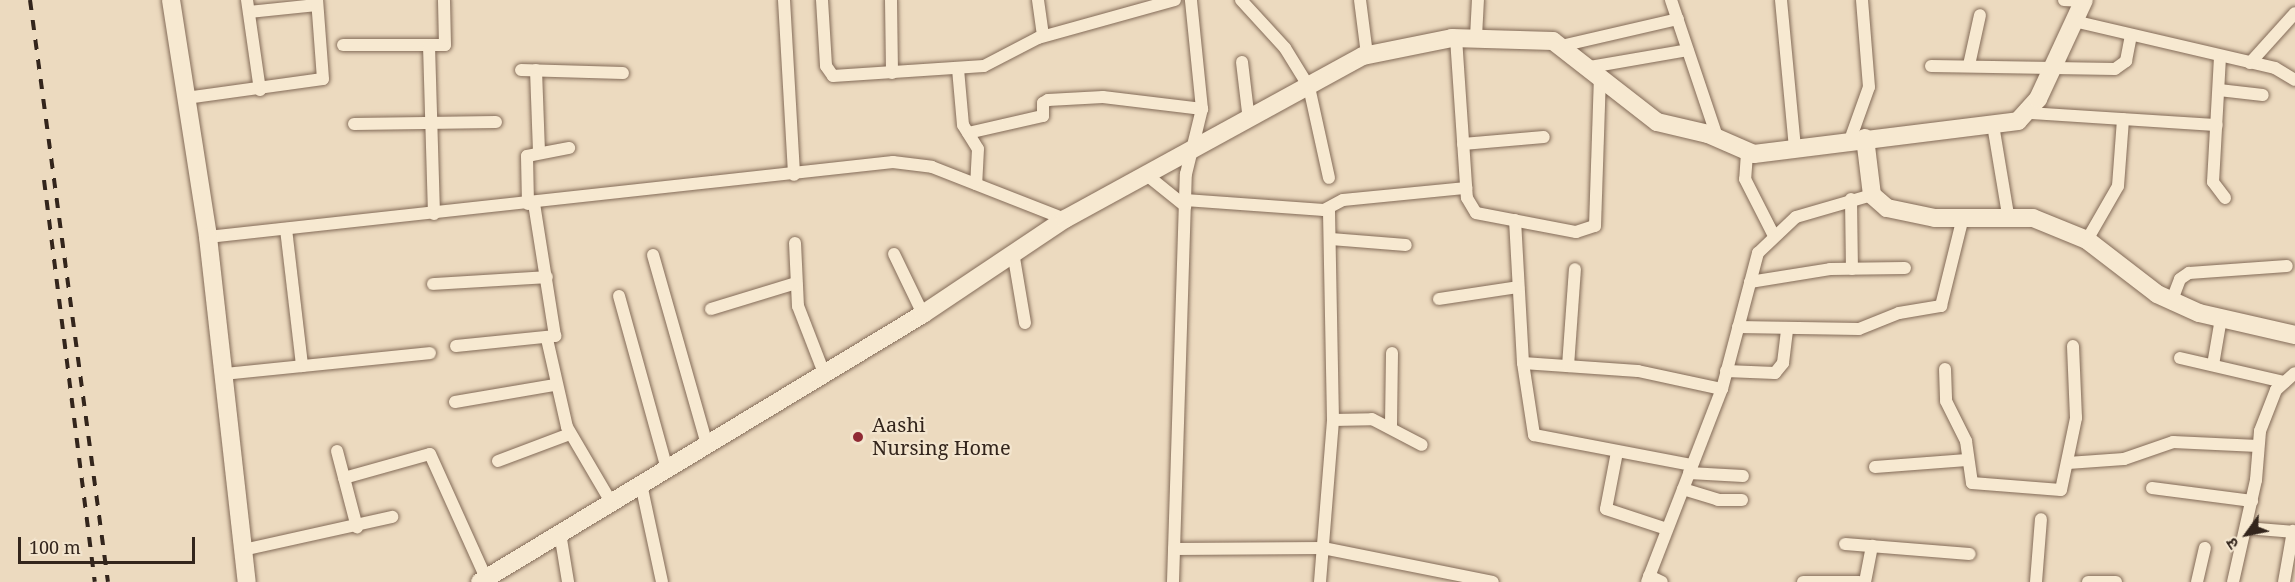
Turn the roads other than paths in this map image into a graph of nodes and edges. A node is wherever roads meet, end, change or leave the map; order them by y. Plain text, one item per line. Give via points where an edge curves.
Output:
1 (171, 0) edge
2 (444, 0) edge
3 (784, 0) edge
4 (822, 0) edge
5 (891, 0) edge
6 (1038, 0) edge
7 (1175, 0) edge
8 (1191, 0) edge
9 (1241, 0) edge
10 (1360, 0) edge
11 (1478, 0) edge
12 (1671, 0) edge
13 (1781, 0) edge
14 (1862, 0) edge
15 (2064, 0) edge
16 (2084, 1) edge
17 (317, 3) edge
18 (248, 6) edge
19 (2295, 13) edge
20 (1980, 15) dead end
21 (1678, 20) junction
22 (2078, 22) junction
23 (2131, 35) junction
24 (1043, 36) junction
25 (1476, 37) junction
26 (1456, 38) junction
27 (343, 45) dead end
28 (429, 45) junction
29 (1562, 46) junction
30 (1688, 50) junction
31 (1367, 55) junction
32 (2220, 57) junction
33 (1242, 62) dead end
34 (2250, 63) junction
35 (2056, 64) junction
36 (1969, 65) junction
37 (1931, 66) dead end
38 (958, 69) junction
39 (521, 70) dead end
40 (536, 70) junction
41 (1595, 71) junction
42 (623, 73) dead end
43 (892, 73) junction
44 (2295, 80) edge
45 (1309, 87) junction
46 (260, 90) junction
47 (2219, 90) junction
48 (2263, 95) dead end
49 (186, 98) junction
50 (1202, 109) junction
51 (2030, 113) junction
52 (2123, 119) junction
53 (1249, 121) junction
54 (431, 122) junction
55 (495, 122) dead end
56 (354, 124) dead end
57 (1993, 125) junction
58 (2217, 125) junction
59 (968, 133) junction
60 (1544, 137) dead end
61 (1717, 137) junction
62 (1858, 139) junction
63 (1463, 144) junction
64 (568, 148) dead end
65 (1795, 148) junction
66 (539, 152) junction
67 (1192, 153) junction
68 (1747, 153) junction
69 (794, 175) junction
70 (1148, 176) junction
71 (1329, 178) dead end
72 (976, 184) junction
73 (1466, 188) junction
74 (1872, 195) junction
75 (2225, 198) dead end
76 (1851, 199) junction
77 (1185, 203) junction
78 (531, 204) junction
79 (1329, 208) junction
80 (434, 214) junction
81 (2008, 215) junction
82 (1963, 217) junction
83 (1065, 219) junction
84 (1515, 220) junction
85 (286, 229) junction
86 (1773, 234) junction
87 (208, 237) junction
88 (1331, 239) junction
89 (2087, 240) junction
90 (795, 243) dead end
91 (1406, 245) dead end
92 (1013, 252) junction
93 (894, 254) dead end
94 (653, 255) dead end
95 (2287, 266) dead end
96 (1905, 268) dead end
97 (1575, 269) dead end
98 (1852, 269) junction
99 (547, 277) junction
100 (1750, 282) junction
101 (433, 284) dead end
102 (796, 284) junction
103 (1518, 287) junction
104 (619, 296) dead end
105 (1439, 299) dead end
106 (2172, 300) junction
107 (711, 309) dead end
108 (923, 314) junction
109 (2221, 318) junction
110 (1025, 323) dead end
111 (1738, 327) junction
112 (1787, 331) junction
113 (2295, 336) edge
114 (547, 339) junction
115 (456, 346) dead end
116 (2073, 346) dead end
117 (430, 353) dead end
118 (1392, 353) dead end
119 (2180, 358) dead end
120 (1523, 363) junction
121 (2213, 365) junction
122 (302, 366) junction
123 (1568, 366) junction
124 (1945, 369) dead end
125 (1726, 371) junction
126 (824, 373) junction
127 (2295, 373) edge
128 (224, 374) junction
129 (2284, 382) junction
130 (554, 386) junction
131 (1722, 389) junction
132 (455, 402) dead end
133 (1333, 420) junction
134 (1391, 425) junction
135 (570, 434) junction
136 (706, 445) junction
137 (1422, 445) dead end
138 (2258, 446) junction
139 (337, 451) dead end
140 (1617, 452) junction
141 (1967, 460) junction
142 (498, 461) dead end
143 (2068, 463) junction
144 (1875, 467) dead end
145 (667, 469) junction
146 (1690, 469) junction
147 (1743, 476) dead end
148 (344, 478) junction
149 (641, 484) junction
150 (2152, 488) dead end
151 (1683, 489) junction
152 (1742, 500) dead end
153 (2252, 501) junction
154 (611, 502) junction
155 (392, 517) dead end
156 (2041, 519) dead end
157 (357, 527) junction
158 (2246, 528) junction
159 (1667, 529) junction
160 (2294, 532) edge
161 (560, 533) junction
162 (1845, 544) dead end
163 (1872, 546) junction
164 (1323, 548) junction
165 (2205, 548) dead end
166 (1174, 549) junction
167 (243, 550) junction
168 (1970, 554) dead end
169 (1648, 579) edge
170 (483, 580) edge
171 (247, 582) edge
172 (568, 582) edge
173 (662, 582) edge
174 (1173, 582) edge
175 (1320, 582) edge
176 (1493, 582) edge
177 (1662, 582) edge
178 (1803, 582) edge
179 (1844, 582) edge
180 (1859, 582) edge
181 (1865, 582) edge
182 (2036, 582) edge
183 (2088, 582) edge
184 (2116, 582) edge
185 (2197, 582) edge
186 (2233, 582) edge
187 (2284, 582) edge

1 - 49 street
2 - 28 street via 445,45
3 - 69 street
4 - 43 street via 830,75
5 - 43 street
6 - 24 street
7 - 24 street
8 - 50 street
9 - 45 street via 1285,48
10 - 31 street
11 - 25 street
12 - 21 street
13 - 65 street
14 - 62 street via 1869,87
15 - 16 street
16 - 22 street
17 - 18 street
17 - 46 street via 323,79
18 - 46 street
19 - 34 street
20 - 36 street
21 - 29 street
21 - 30 street
22 - 23 street
22 - 35 street
23 - 32 street
23 - 35 street via 2122,66
24 - 38 street via 992,63
25 - 26 street
25 - 29 street via 1539,39
26 - 31 street
26 - 63 street
27 - 28 street
28 - 54 street
29 - 41 street
30 - 41 street
30 - 61 street
31 - 45 street
32 - 34 street
32 - 47 street
33 - 53 street
34 - 44 street via 2275,68
35 - 36 street
35 - 51 street
36 - 37 street
38 - 43 street
38 - 59 street via 963,125
39 - 40 street
40 - 42 street
40 - 66 street
41 - 61 street via 1657,122
41 - 84 street via 1595,226 1583,232
45 - 53 street
45 - 71 street
46 - 49 street
47 - 48 street
47 - 58 street
49 - 87 street
50 - 59 street via 1103,97 1048,100 1043,103 1043,116
50 - 67 street
51 - 52 street
51 - 57 street
52 - 58 street
52 - 89 street via 2118,186
53 - 67 street
54 - 55 street
54 - 56 street
54 - 80 street
57 - 62 street
57 - 81 street
58 - 75 street via 2213,182
59 - 72 street via 978,149
60 - 63 street
61 - 68 street
62 - 65 street
62 - 74 street
63 - 73 street
64 - 66 street
65 - 68 street
66 - 78 street via 525,160
67 - 70 street
67 - 77 street
68 - 86 street via 1745,179
69 - 72 street via 893,162 932,167
69 - 78 street
70 - 77 street
70 - 83 street
72 - 83 street
73 - 79 street via 1343,200
73 - 84 street via 1471,210
74 - 76 street
74 - 82 street via 1904,213
76 - 86 street via 1796,217
76 - 98 street
77 - 79 street via 1251,209
77 - 166 street
78 - 80 street
78 - 99 street
79 - 88 street
80 - 85 street
81 - 82 street
81 - 89 street via 2033,218
82 - 112 street via 1941,306 1899,313 1870,328 1812,325
83 - 92 street
84 - 103 street
85 - 87 street
85 - 122 street
86 - 100 street via 1758,253
87 - 128 street
88 - 91 street
88 - 133 street
89 - 106 street
90 - 102 street
92 - 108 street
92 - 110 street
93 - 108 street
94 - 136 street
95 - 106 street via 2189,273 2180,279
96 - 98 street
97 - 123 street
98 - 100 street
99 - 101 street
99 - 114 street via 556,333
100 - 111 street
102 - 107 street
102 - 126 street via 798,306
103 - 105 street
103 - 120 street
104 - 145 street
106 - 109 street
108 - 126 street
109 - 113 street
109 - 121 street
111 - 112 street
111 - 125 street
112 - 125 street via 1783,363 1775,373
114 - 115 street
114 - 130 street
116 - 143 street via 2077,409
117 - 122 street
118 - 134 street
119 - 121 street
120 - 123 street
120 - 140 street via 1534,435
121 - 129 street
122 - 128 street
123 - 131 street via 1638,371
124 - 141 street via 1946,401 1966,441
125 - 131 street
126 - 136 street
127 - 129 street
128 - 167 street
129 - 138 street via 2264,418
130 - 132 street
130 - 135 street
131 - 146 street
133 - 134 street
133 - 164 street
134 - 137 street
135 - 142 street
135 - 154 street
136 - 145 street
138 - 143 street via 2172,442 2124,459
138 - 153 street
139 - 148 street
140 - 146 street
140 - 159 street via 1606,508
141 - 143 street via 1972,483 2058,490 2063,488
141 - 144 street
145 - 149 street
146 - 147 street
146 - 151 street
148 - 157 street
148 - 170 street via 430,454
149 - 154 street
149 - 173 street
150 - 153 street
151 - 152 street via 1718,500
151 - 159 street
153 - 158 street
154 - 161 street
155 - 157 street
156 - 182 street
157 - 167 street
158 - 160 street
158 - 186 street
159 - 169 street
160 - 187 street
161 - 170 street
161 - 172 street
162 - 163 street
163 - 168 street
163 - 181 street
164 - 166 street
164 - 175 street
164 - 176 street
165 - 185 street
166 - 174 street
167 - 171 street
169 - 177 street
178 - 179 street
179 - 180 street
183 - 184 street

